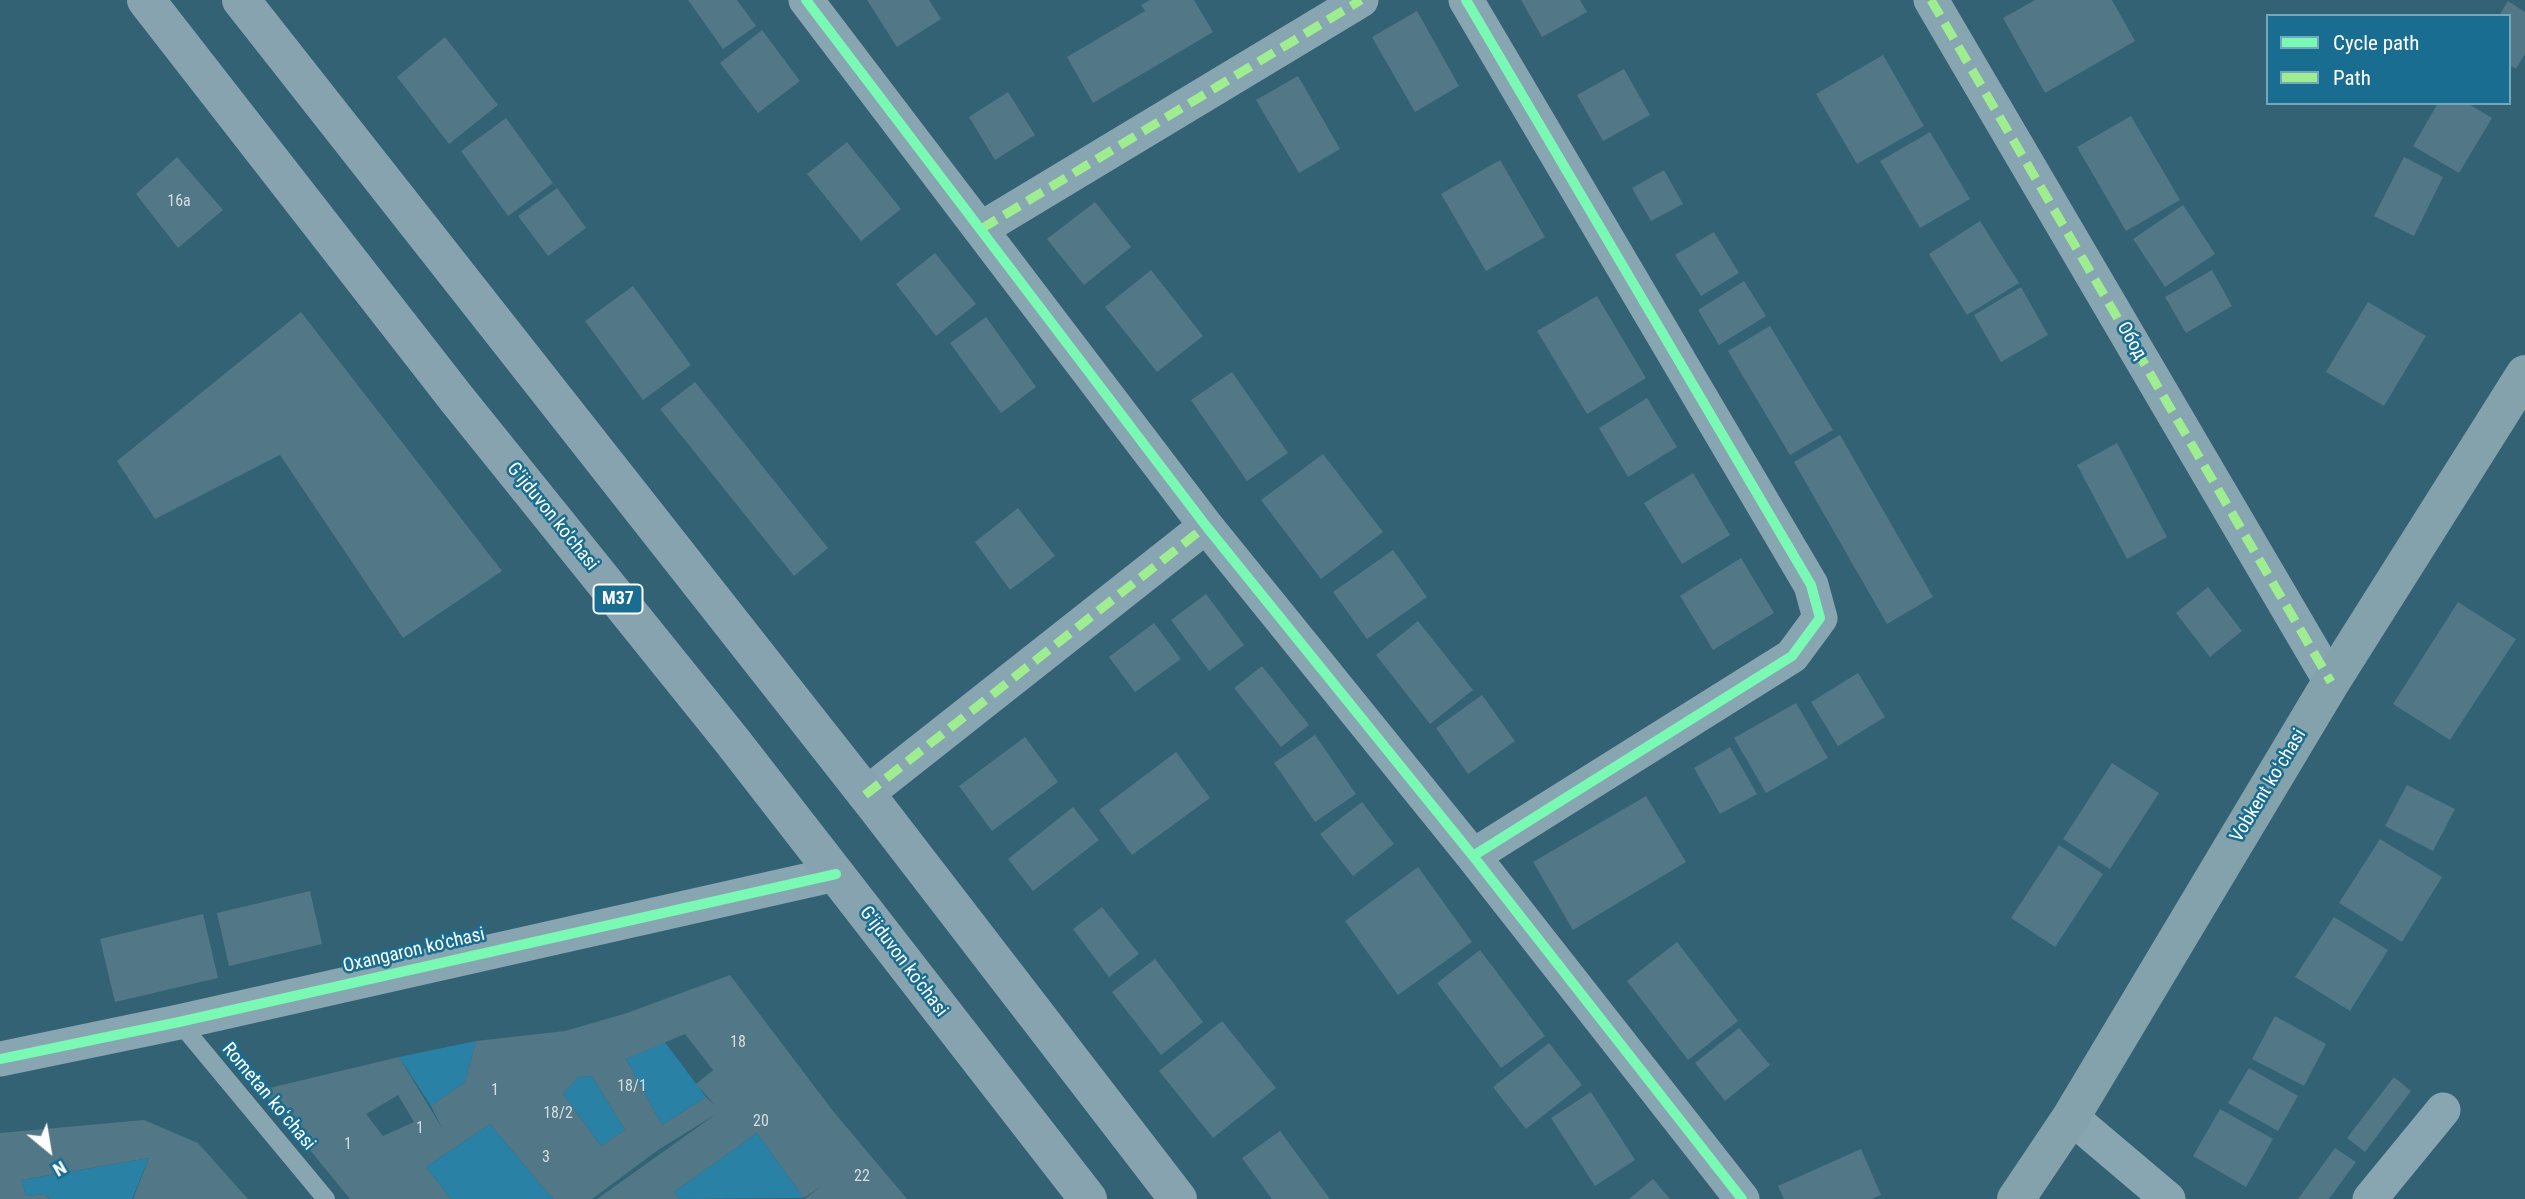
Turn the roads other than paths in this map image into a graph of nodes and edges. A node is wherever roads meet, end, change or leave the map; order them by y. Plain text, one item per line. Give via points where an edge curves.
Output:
1 (146, 0) edge
2 (241, 0) edge
3 (806, 0) edge
4 (1361, 0) edge
5 (1465, 0) edge
6 (1934, 1) edge
7 (981, 229) junction
8 (2525, 374) edge
9 (1206, 526) junction
10 (2331, 682) junction
11 (865, 795) junction
12 (1473, 856) junction
13 (836, 874) junction
14 (179, 1022) junction
15 (0, 1059) edge
16 (2443, 1110) dead end
17 (2071, 1117) junction
18 (326, 1199) edge
19 (1088, 1199) edge
20 (1178, 1199) edge
21 (1742, 1199) edge
22 (2015, 1199) edge
23 (2168, 1199) edge
24 (2370, 1199) edge

1 - 13 main road, G'ijduvon ko'chasi / M37
2 - 11 main road
3 - 7 street
4 - 7 street
5 - 12 street via 1811,585 1820,618 1792,656
6 - 10 street, Обод
7 - 9 street
8 - 10 main road, Vobkent koʻchasi
9 - 11 street
9 - 12 street
10 - 17 main road, Vobkent koʻchasi
11 - 20 main road
12 - 21 street
13 - 14 street, Oxangaron ko'chasi
13 - 19 main road, G'ijduvon ko'chasi / M37
14 - 15 street, Oxangaron ko'chasi
14 - 18 lane, Rometan koʻchasi
16 - 24 street
17 - 22 main road, Vobkent koʻchasi
17 - 23 street

